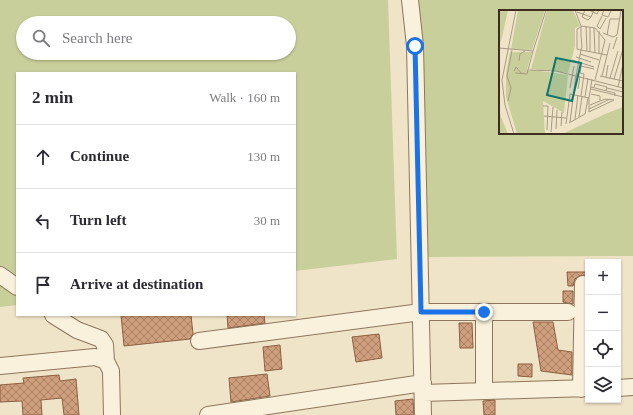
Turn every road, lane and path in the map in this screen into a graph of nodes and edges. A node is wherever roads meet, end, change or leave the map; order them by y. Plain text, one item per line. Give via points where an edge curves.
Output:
1 (410, 0) edge
2 (0, 275) edge
3 (584, 284) dead end
4 (16, 286) edge
5 (421, 312) junction
6 (484, 312) junction
7 (568, 312) dead end
8 (55, 316) edge
9 (199, 341) dead end
10 (106, 361) junction
11 (0, 366) edge
12 (633, 387) edge
13 (423, 388) junction
14 (621, 388) edge
15 (584, 389) edge
16 (484, 391) junction
17 (112, 415) edge
18 (208, 415) edge
19 (423, 415) edge

1 - 5 street via 415,46
2 - 4 street
3 - 15 street
5 - 6 street
5 - 9 street
5 - 13 street
6 - 7 street
6 - 16 street
8 - 10 street via 77,330 101,340 105,346
10 - 11 street via 95,357
10 - 17 street via 111,370
12 - 14 street
13 - 16 street
13 - 18 street
13 - 19 street
15 - 16 street

